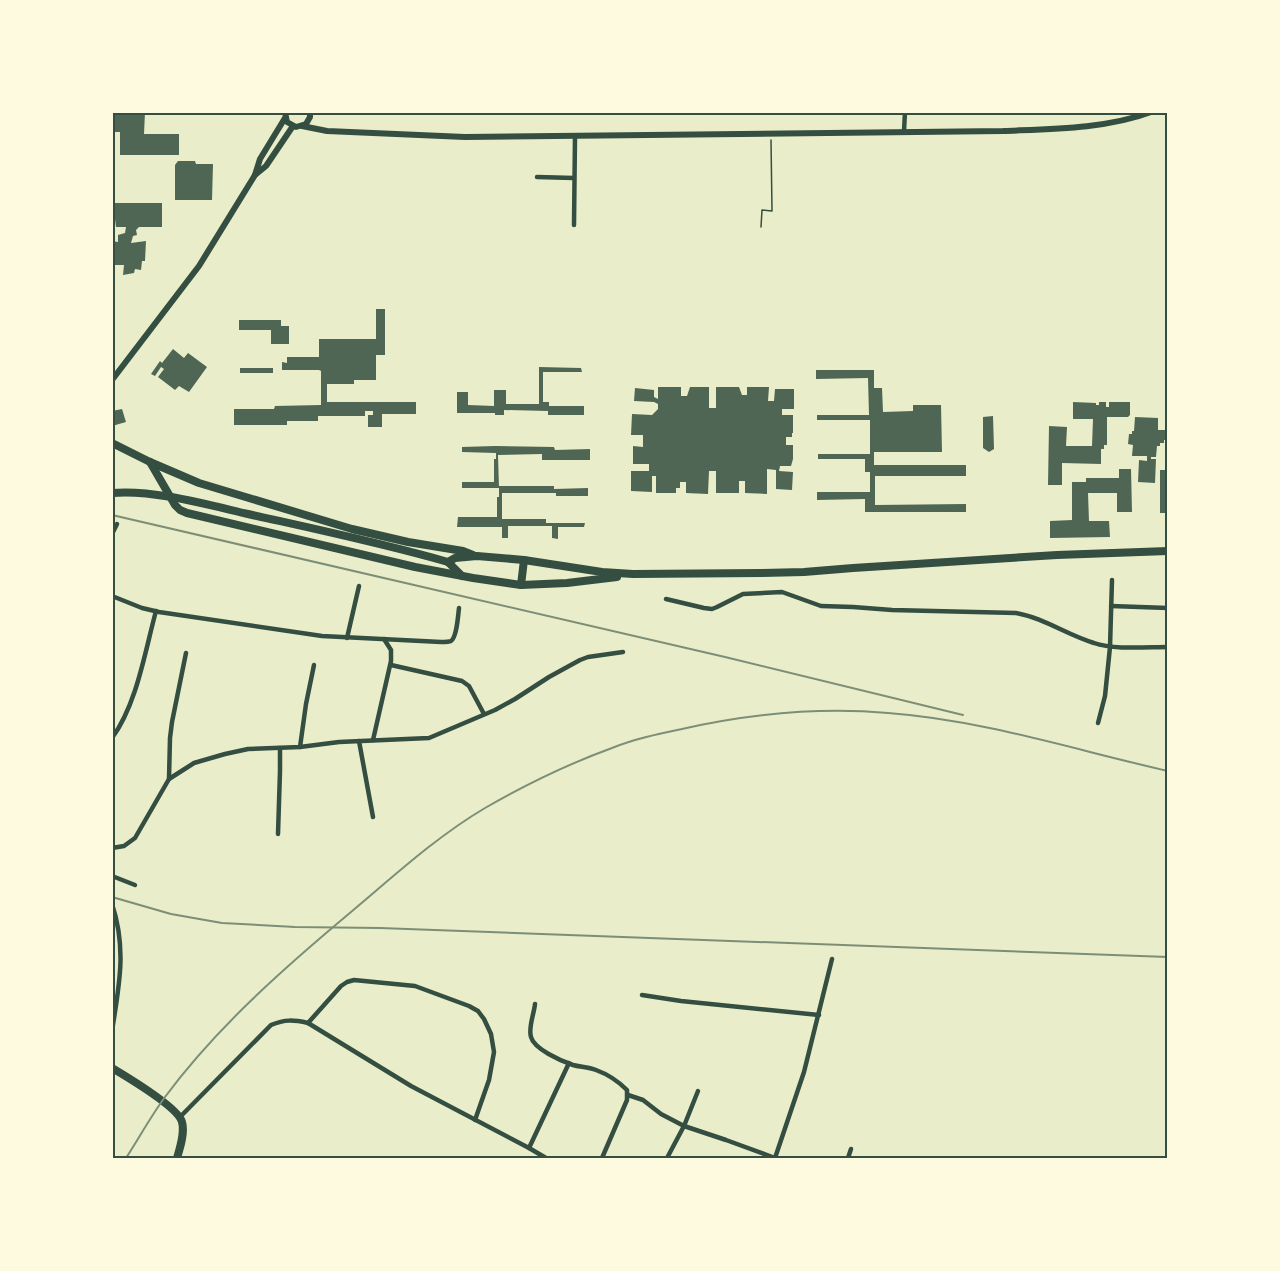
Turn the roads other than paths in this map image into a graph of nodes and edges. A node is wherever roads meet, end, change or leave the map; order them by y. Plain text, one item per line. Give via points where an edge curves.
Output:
1 (310, 112) edge
2 (905, 112) edge
3 (1151, 112) edge
4 (285, 115) edge
5 (293, 126) junction
6 (302, 126) junction
7 (904, 131) junction
8 (575, 135) junction
9 (255, 176) junction
10 (537, 177) dead end
11 (574, 178) junction
12 (574, 225) dead end
13 (112, 380) edge
14 (112, 443) edge
15 (150, 462) junction
16 (112, 493) edge
17 (117, 524) dead end
18 (112, 534) edge
19 (1167, 551) edge
20 (477, 556) junction
21 (524, 560) junction
22 (445, 561) junction
23 (633, 574) junction
24 (462, 576) junction
25 (1112, 580) dead end
26 (520, 585) junction
27 (358, 586) dead end
28 (112, 596) edge
29 (666, 599) dead end
30 (1112, 606) junction
31 (459, 608) dead end
32 (1167, 608) edge
33 (156, 611) junction
34 (347, 638) junction
35 (384, 639) junction
36 (1110, 646) junction
37 (1167, 647) edge
38 (186, 652) dead end
39 (623, 652) dead end
40 (314, 665) dead end
41 (391, 665) junction
42 (484, 714) junction
43 (1098, 723) dead end
44 (112, 738) edge
45 (373, 740) junction
46 (359, 741) junction
47 (300, 747) junction
48 (280, 748) junction
49 (169, 779) junction
50 (373, 817) dead end
51 (278, 834) dead end
52 (112, 848) edge
53 (112, 876) edge
54 (135, 885) dead end
55 (112, 904) edge
56 (832, 959) dead end
57 (642, 995) dead end
58 (535, 1004) dead end
59 (819, 1015) junction
60 (308, 1023) junction
61 (112, 1031) edge
62 (568, 1063) junction
63 (112, 1068) edge
64 (698, 1091) dead end
65 (628, 1095) junction
66 (180, 1117) junction
67 (475, 1120) junction
68 (684, 1126) junction
69 (529, 1148) junction
70 (851, 1149) dead end
71 (177, 1158) edge
72 (546, 1158) edge
73 (602, 1158) edge
74 (667, 1158) edge
75 (848, 1158) edge

1 - 6 street
2 - 7 street
3 - 7 street via 1066,128
4 - 5 street
4 - 9 street via 260,159
5 - 6 street
5 - 9 street
6 - 8 street via 327,131 465,137
7 - 8 street
8 - 11 street
9 - 13 street via 199,266
10 - 11 street
11 - 12 street
14 - 15 main road
15 - 20 main road via 199,483 352,529
15 - 24 main road via 175,505 187,513
16 - 22 main road via 175,498
17 - 18 street
19 - 23 main road via 804,572
20 - 21 main road
20 - 22 main road
21 - 23 main road
21 - 26 main road
22 - 24 main road
23 - 26 main road via 567,584
24 - 26 main road
25 - 30 street
27 - 34 street
28 - 33 street
29 - 36 street via 712,609 743,594 782,592 821,606 1016,613 1095,644
30 - 32 street
30 - 36 street
31 - 35 street via 455,635 450,642
33 - 34 street
33 - 44 street via 128,710
34 - 35 street
35 - 41 street via 391,650
36 - 37 street
36 - 43 street
38 - 49 street via 172,722
39 - 42 street via 580,660
40 - 47 street
41 - 42 street via 462,681 469,686
41 - 45 street
42 - 45 street via 424,739
45 - 46 street
46 - 47 street
46 - 50 street
47 - 48 street
48 - 49 street via 225,754 194,763
48 - 51 street
49 - 52 street via 135,838
53 - 54 street
55 - 61 street via 121,963
56 - 59 street
57 - 59 street
58 - 62 street via 530,1032 534,1044
59 - 68 street via 776,1158
60 - 66 street via 289,1020 271,1025
60 - 67 street
60 - 67 street via 341,986 354,980 415,986 478,1011 491,1034 494,1052
62 - 65 street via 601,1072 627,1090
62 - 69 street
63 - 66 main road
64 - 68 street
65 - 68 street
65 - 73 street
66 - 71 main road via 183,1134
67 - 69 street
68 - 74 street
69 - 72 street
70 - 75 street

